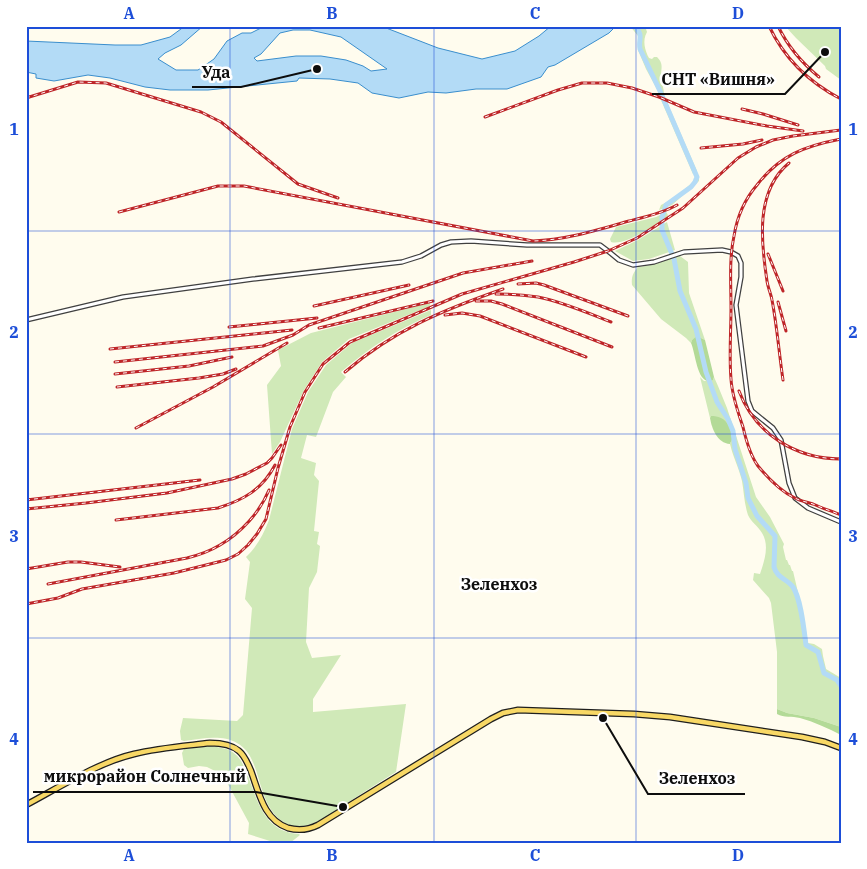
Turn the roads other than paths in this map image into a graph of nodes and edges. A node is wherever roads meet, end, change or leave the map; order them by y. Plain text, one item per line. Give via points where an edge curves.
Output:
1 (26, 320) edge
2 (841, 522) edge
3 (841, 748) edge
4 (26, 805) edge

1 - 2 street via 123,297 402,262 451,242 600,245 619,260 632,265 684,252 731,252 738,256 741,264 736,305 752,411 781,440 795,498 808,508
3 - 4 main road via 802,737 670,717 518,710 491,719 313,828 293,829 272,818 262,804 244,757 239,750 222,743 126,756

